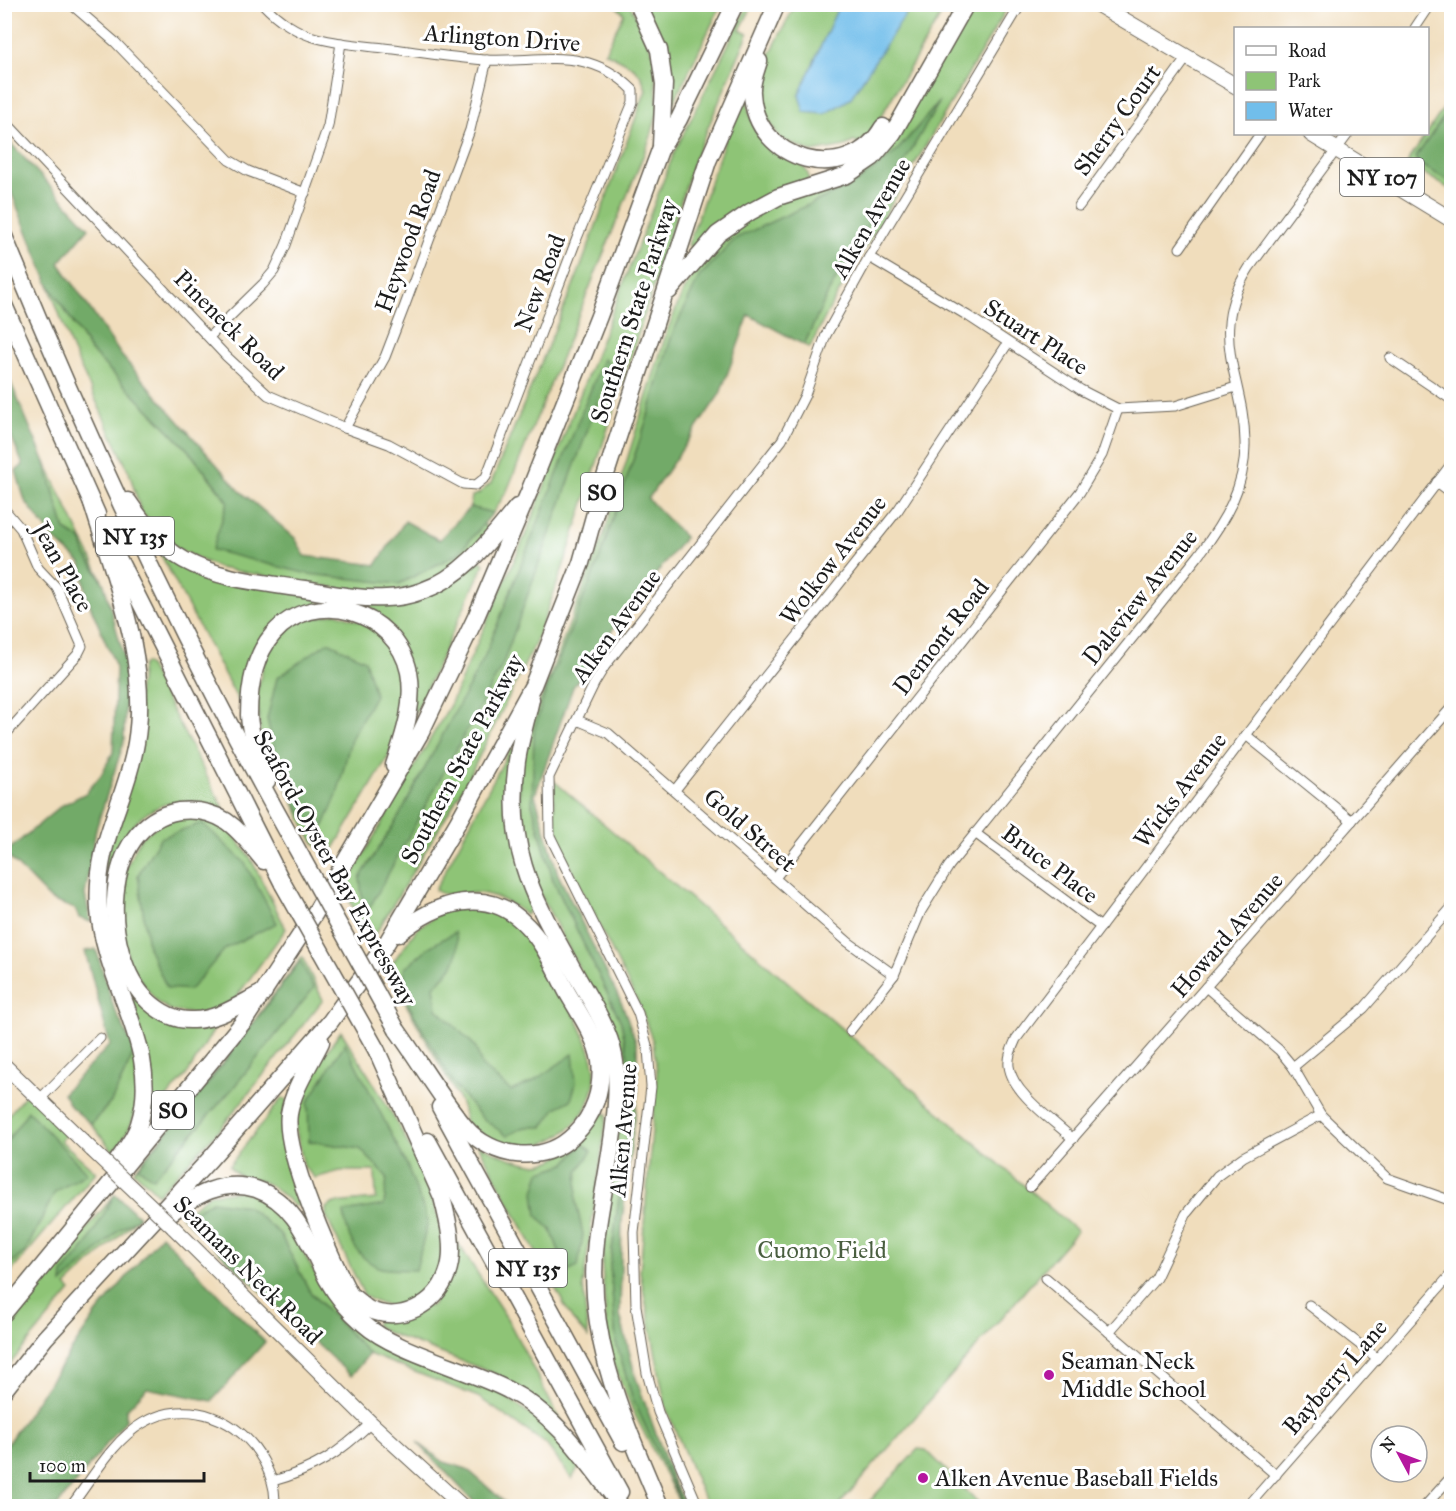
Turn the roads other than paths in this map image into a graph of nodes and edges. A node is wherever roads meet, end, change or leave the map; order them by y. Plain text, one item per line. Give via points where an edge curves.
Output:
1 (71, 4) edge
2 (263, 4) edge
3 (638, 4) edge
4 (735, 4) edge
5 (777, 4) edge
6 (954, 4) edge
7 (966, 4) edge
8 (1021, 4) edge
9 (1097, 4) edge
10 (1431, 4) edge
11 (1114, 9) edge
12 (768, 21) junction
13 (1416, 27) edge
14 (341, 43) junction
15 (1188, 56) junction
16 (487, 60) junction
17 (1234, 85) edge
18 (633, 90) joint
19 (4, 120) edge
20 (1259, 135) edge
21 (1313, 135) edge
22 (1347, 135) edge
23 (1337, 149) junction
24 (660, 150) junction
25 (305, 193) junction
26 (1079, 206) dead end
27 (1452, 220) edge
28 (4, 236) edge
29 (1180, 248) dead end
30 (869, 257) junction
31 (665, 296) junction
32 (4, 305) edge
33 (210, 336) junction
34 (1008, 343) junction
35 (1390, 358) dead end
36 (1236, 387) junction
37 (1452, 400) edge
38 (1118, 409) junction
39 (345, 428) junction
40 (1452, 463) edge
41 (106, 469) junction
42 (1437, 482) junction
43 (476, 485) joint
44 (529, 492) junction
45 (1452, 493) edge
46 (92, 503) junction
47 (4, 509) edge
48 (533, 685) junction
49 (1452, 707) edge
50 (577, 720) junction
51 (1246, 735) junction
52 (4, 736) edge
53 (675, 790) junction
54 (383, 799) junction
55 (1352, 821) junction
56 (284, 827) junction
57 (975, 833) junction
58 (775, 878) junction
59 (283, 884) junction
60 (1452, 907) edge
61 (1101, 927) junction
62 (386, 944) junction
63 (894, 975) junction
64 (1206, 987) junction
65 (264, 991) junction
66 (330, 1022) junction
67 (397, 1030) junction
68 (850, 1031) dead end
69 (100, 1038) dead end
70 (377, 1051) junction
71 (4, 1065) edge
72 (1293, 1067) junction
73 (40, 1099) junction
74 (1321, 1115) junction
75 (1073, 1139) junction
76 (1030, 1187) dead end
77 (1452, 1201) edge
78 (76, 1224) junction
79 (141, 1234) junction
80 (1452, 1273) edge
81 (1046, 1278) dead end
82 (1309, 1305) dead end
83 (4, 1312) edge
84 (1108, 1332) junction
85 (1377, 1358) junction
86 (4, 1390) edge
87 (371, 1422) junction
88 (1276, 1475) junction
89 (1452, 1476) edge
90 (273, 1481) junction
91 (71, 1506) edge
92 (274, 1506) edge
93 (462, 1506) edge
94 (621, 1506) edge
95 (628, 1506) edge
96 (659, 1506) edge
97 (698, 1506) edge
98 (1248, 1506) edge
99 (1425, 1506) edge

1 - 25 street via 115,42 229,160
2 - 14 street, Arlington Drive via 274,16 302,33
3 - 24 highway via 659,50 664,84
4 - 24 highway, Southern State Parkway / SO
5 - 12 highway, Southern State Parkway / SO
6 - 12 highway via 877,138 854,154 821,162 800,159 782,150 761,125 752,92
7 - 31 highway via 893,133 872,158 847,175 778,197 750,212 718,234
8 - 30 street, Alken Avenue
9 - 11 main road
10 - 13 street
11 - 15 main road
12 - 31 highway, Southern State Parkway / SO via 708,161
14 - 16 street, Arlington Drive
14 - 25 street via 328,126
15 - 17 main road
15 - 26 street, Sherry Court
16 - 18 street, Arlington Drive via 551,56 588,63
16 - 39 street, Heywood Road via 470,130 385,357
18 - 43 street, New Road via 633,102 486,477
19 - 33 street, Pineneck Road
20 - 29 street
21 - 23 main road, NY 107
22 - 23 street, Daleview Avenue
23 - 27 main road, NY 107
23 - 36 street, Daleview Avenue via 1243,279 1233,305 1229,333
24 - 44 highway, Southern State Parkway / SO
25 - 33 street via 274,271
28 - 41 highway, Seaford-Oyster Bay Expressway / NY 135
30 - 34 street, Stuart Place
30 - 50 street, Alken Avenue via 826,334 805,395 782,440 605,666
31 - 48 highway, Southern State Parkway / SO via 581,562
32 - 46 highway, Seaford-Oyster Bay Expressway / NY 135
33 - 39 street, Pineneck Road via 268,395
34 - 38 street, Stuart Place
34 - 53 street, Wolkow Avenue via 898,510
35 - 37 street
36 - 38 street, Stuart Place via 1191,401
36 - 57 street, Daleview Avenue via 1245,453 1237,494 1223,522
38 - 58 street, Demont Road via 1102,455 1080,492
39 - 43 street, Pineneck Road via 389,444 463,484
40 - 42 street, Wicks Avenue
41 - 44 highway via 158,540 196,566 240,578 374,598 411,595 450,576 478,553
41 - 56 highway, Seaford-Oyster Bay Expressway / NY 135 via 177,624
42 - 45 street
42 - 51 street, Wicks Avenue
44 - 54 highway, Southern State Parkway / SO via 451,673
46 - 59 highway, Seaford-Oyster Bay Expressway / NY 135
46 - 78 highway via 126,618 138,684 139,715 129,771 102,855 99,910 114,978 141,1045 146,1096 139,1126
47 - 52 street, Jean Place via 21,529 38,568 57,588 82,646
48 - 62 highway, Southern State Parkway / SO
48 - 96 highway via 517,757 514,825 537,905 600,1020 614,1056 616,1100 596,1242 595,1310 608,1376
49 - 55 street, Howard Avenue
50 - 53 street, Gold Street via 608,733
50 - 97 street, Alken Avenue via 549,777 550,836 638,1013 648,1048 651,1088 634,1232 636,1306 658,1412
51 - 55 street
51 - 61 street, Wicks Avenue
53 - 58 street, Gold Street
54 - 56 highway via 407,722 410,690 406,663 396,642 374,621 344,610 314,610 290,620 275,632 259,657 252,683 252,733
54 - 65 highway, Southern State Parkway / SO
55 - 64 street, Howard Avenue
56 - 67 highway, Seaford-Oyster Bay Expressway / NY 135, bridge
57 - 61 street, Bruce Place
57 - 63 street, Daleview Avenue via 929,897
58 - 63 street, Gold Street via 848,942
59 - 65 highway via 240,832 211,813 191,809 170,813 150,823 129,847 117,884 114,901 121,956 134,984 154,1006 174,1017 196,1020 213,1017
59 - 70 highway, Seaford-Oyster Bay Expressway / NY 135, bridge
60 - 72 street via 1364,1008
61 - 75 street, Wicks Avenue via 1016,1039 1009,1056 1019,1090
62 - 66 highway, Southern State Parkway / SO
62 - 67 highway via 415,920 449,903 483,901 515,915 539,941 593,1038 600,1061 600,1089 582,1128 567,1142 523,1156 502,1151 466,1128
63 - 68 street, Daleview Avenue
64 - 72 street via 1279,1050
64 - 75 street, Howard Avenue
65 - 78 highway, Southern State Parkway / SO via 200,1077
66 - 70 highway via 293,1099 289,1115 290,1148 350,1295 369,1309 390,1314 418,1308 438,1291 448,1274 449,1232 442,1197
66 - 79 highway, Southern State Parkway / SO
67 - 96 highway, Seaford-Oyster Bay Expressway / NY 135
69 - 73 street
70 - 95 highway, Seaford-Oyster Bay Expressway / NY 135
71 - 73 main road, Seamans Neck Road
72 - 74 street
73 - 87 main road, Seamans Neck Road, bridge
74 - 77 street via 1387,1178
74 - 84 street via 1243,1157 1217,1176 1186,1214 1156,1278
75 - 76 street, Howard Avenue
78 - 83 highway, Southern State Parkway / SO
79 - 86 highway, Southern State Parkway / SO via 45,1338
79 - 94 highway via 208,1189 242,1185 272,1196 295,1218 345,1308 388,1340 511,1391 536,1409 579,1453
80 - 85 street, Bayberry Lane
81 - 84 street
82 - 85 street
84 - 88 street
85 - 88 street, Bayberry Lane
87 - 90 street via 342,1450 320,1464
87 - 93 main road, Seamans Neck Road
88 - 98 street, Bayberry Lane
89 - 99 street
90 - 91 street via 256,1445 241,1431 212,1416 164,1415 143,1423 128,1435
90 - 92 street

